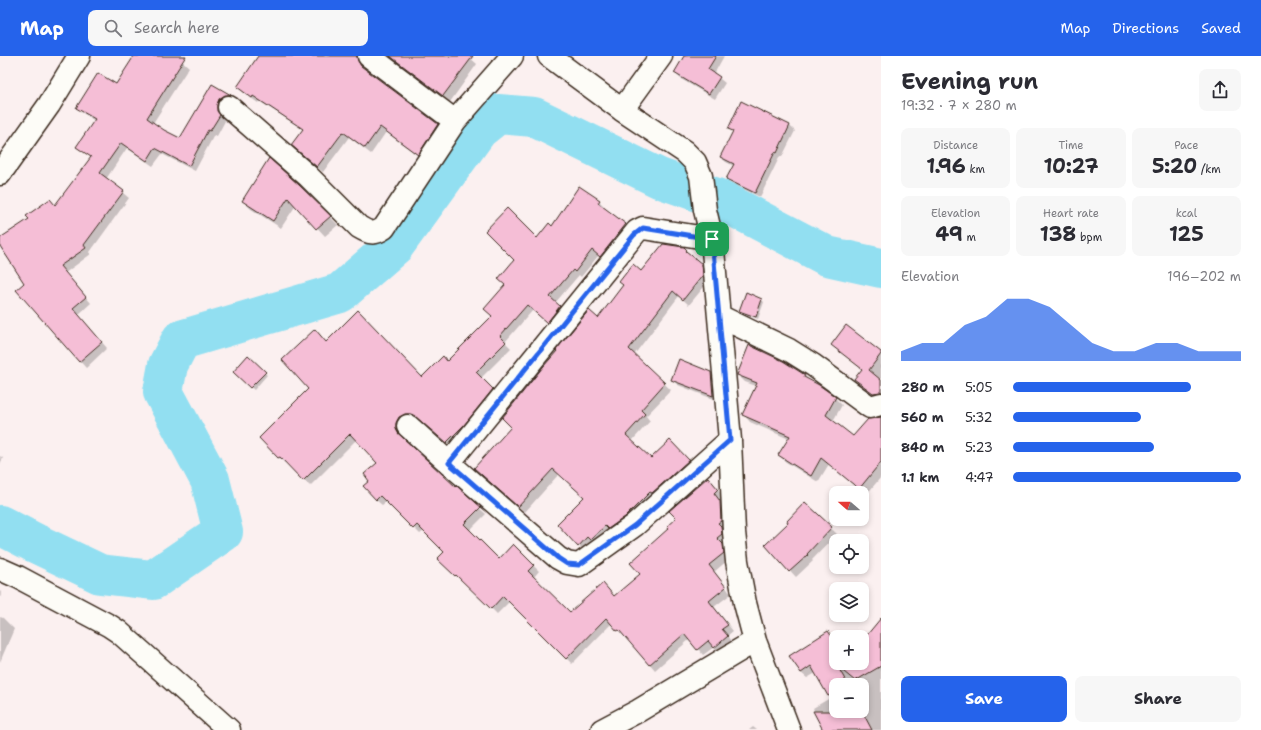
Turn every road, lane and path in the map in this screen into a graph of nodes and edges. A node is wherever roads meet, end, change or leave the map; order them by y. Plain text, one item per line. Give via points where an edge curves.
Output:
1 (80, 56) edge
2 (369, 56) edge
3 (512, 56) edge
4 (548, 56) edge
5 (661, 56) edge
6 (229, 107) dead end
7 (622, 110) junction
8 (455, 121) junction
9 (0, 174) edge
10 (712, 239) junction
11 (719, 316) junction
12 (881, 404) edge
13 (408, 426) dead end
14 (730, 440) junction
15 (449, 463) junction
16 (0, 569) edge
17 (755, 642) junction
18 (229, 730) edge
19 (602, 730) edge
20 (789, 730) edge

1 - 9 street via 49,106
2 - 8 street
3 - 8 street
4 - 7 street
5 - 7 street
6 - 8 street via 308,176 359,227 369,233 384,228
7 - 10 street via 685,152 695,162 701,176 704,210
10 - 11 street
10 - 15 street via 643,228 637,231
11 - 12 street via 789,350 870,407
11 - 14 street
13 - 15 street
14 - 15 street via 635,525 579,565 567,564 558,558
14 - 17 street via 736,554
16 - 18 street via 119,632
17 - 19 street
17 - 20 street

